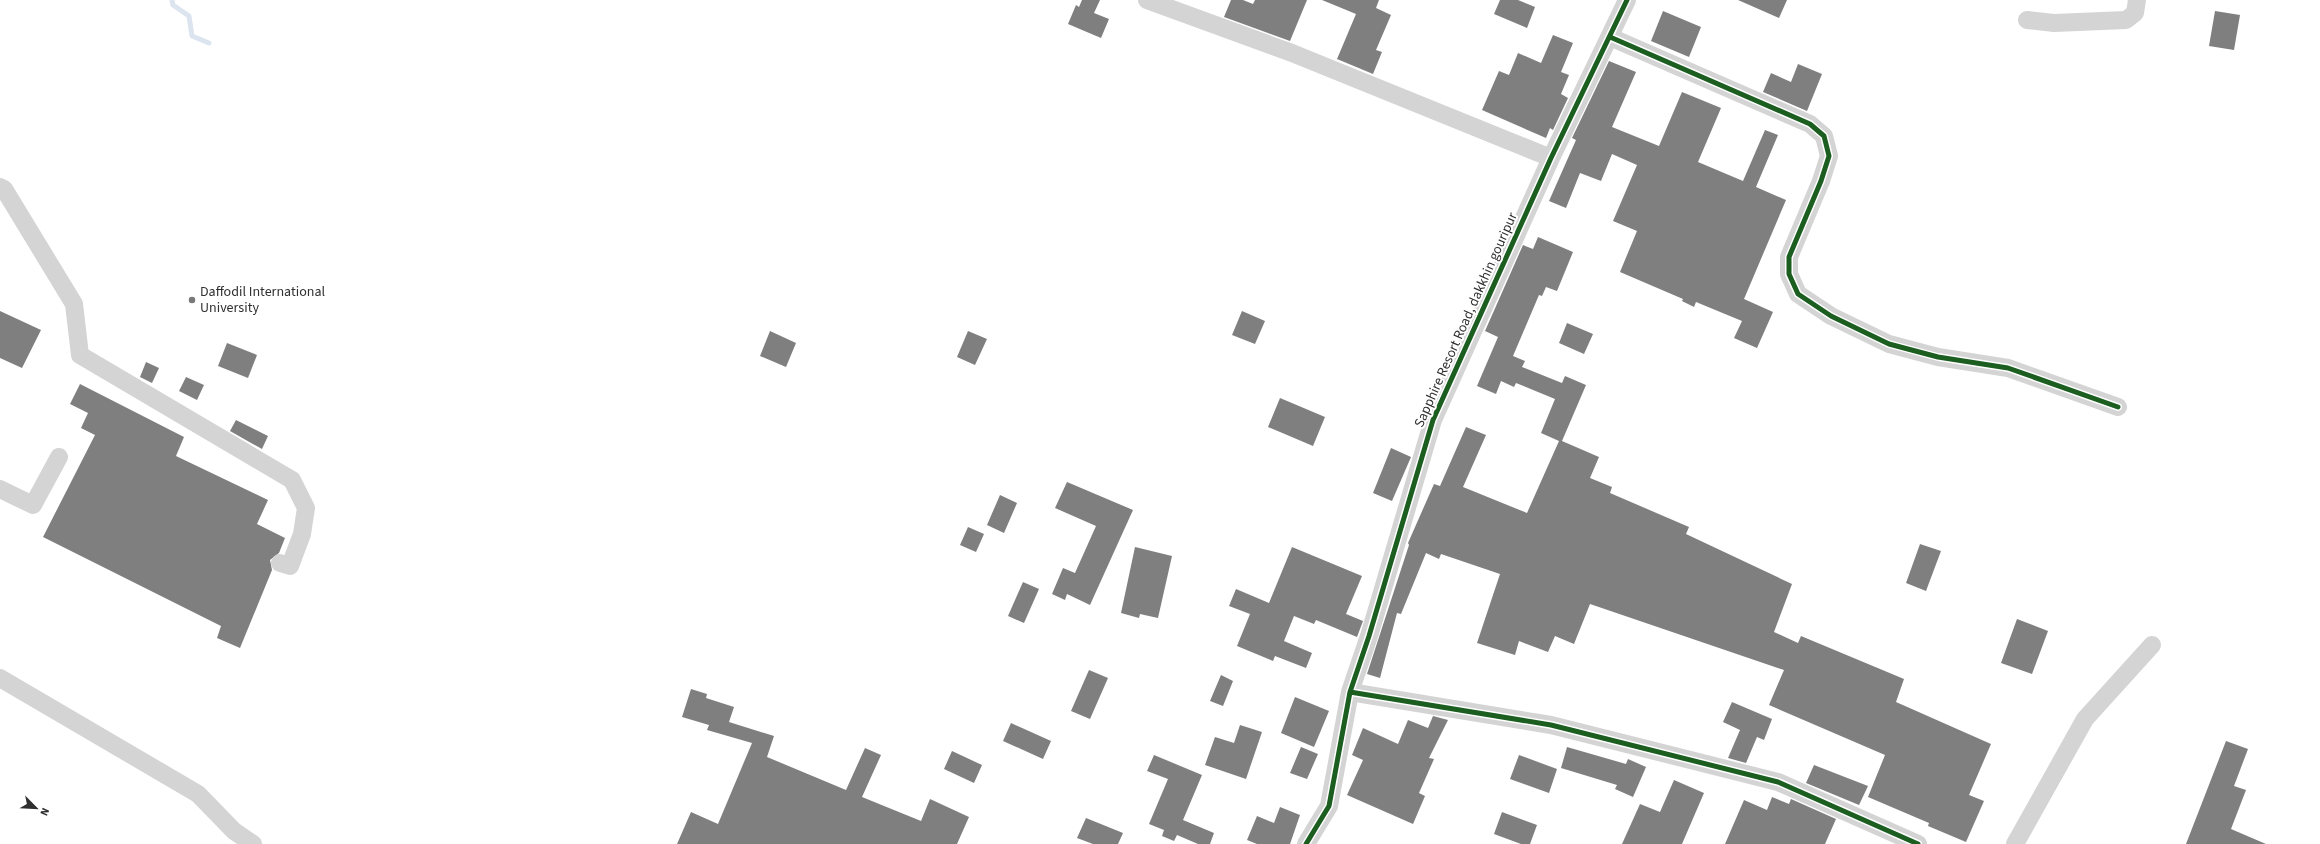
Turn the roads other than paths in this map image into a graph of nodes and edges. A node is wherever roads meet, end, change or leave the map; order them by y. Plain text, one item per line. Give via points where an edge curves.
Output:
1 (1148, 0) edge
2 (1627, 0) edge
3 (2137, 0) edge
4 (2027, 20) dead end
5 (1610, 37) junction
6 (1551, 158) junction
7 (0, 187) edge
8 (2118, 407) dead end
9 (59, 457) dead end
10 (0, 489) edge
11 (280, 563) dead end
12 (2152, 645) dead end
13 (0, 678) edge
14 (1350, 692) junction
15 (253, 844) edge
16 (1306, 844) edge
17 (1918, 844) edge
18 (2015, 844) edge

1 - 6 street via 1292,53
2 - 5 street, Sapphire Resort Road, dakkhin gouripur
3 - 4 street via 2135,13 2126,20 2054,23
5 - 6 street, Sapphire Resort Road, dakkhin gouripur
5 - 8 street via 1810,124 1824,136 1829,156 1789,257 1789,274 1798,294 1831,316 1889,344 1938,357 2008,368
6 - 14 street, Sapphire Resort Road, dakkhin gouripur via 1433,420
7 - 11 street via 4,189 74,304 80,355 292,480 306,508 302,534 290,566
9 - 10 street via 32,505
12 - 18 street via 2085,719
13 - 15 street via 198,794 234,831
14 - 16 street, Sapphire Resort Road, dakkhin gouripur via 1329,806
14 - 17 street via 1551,725 1778,782

